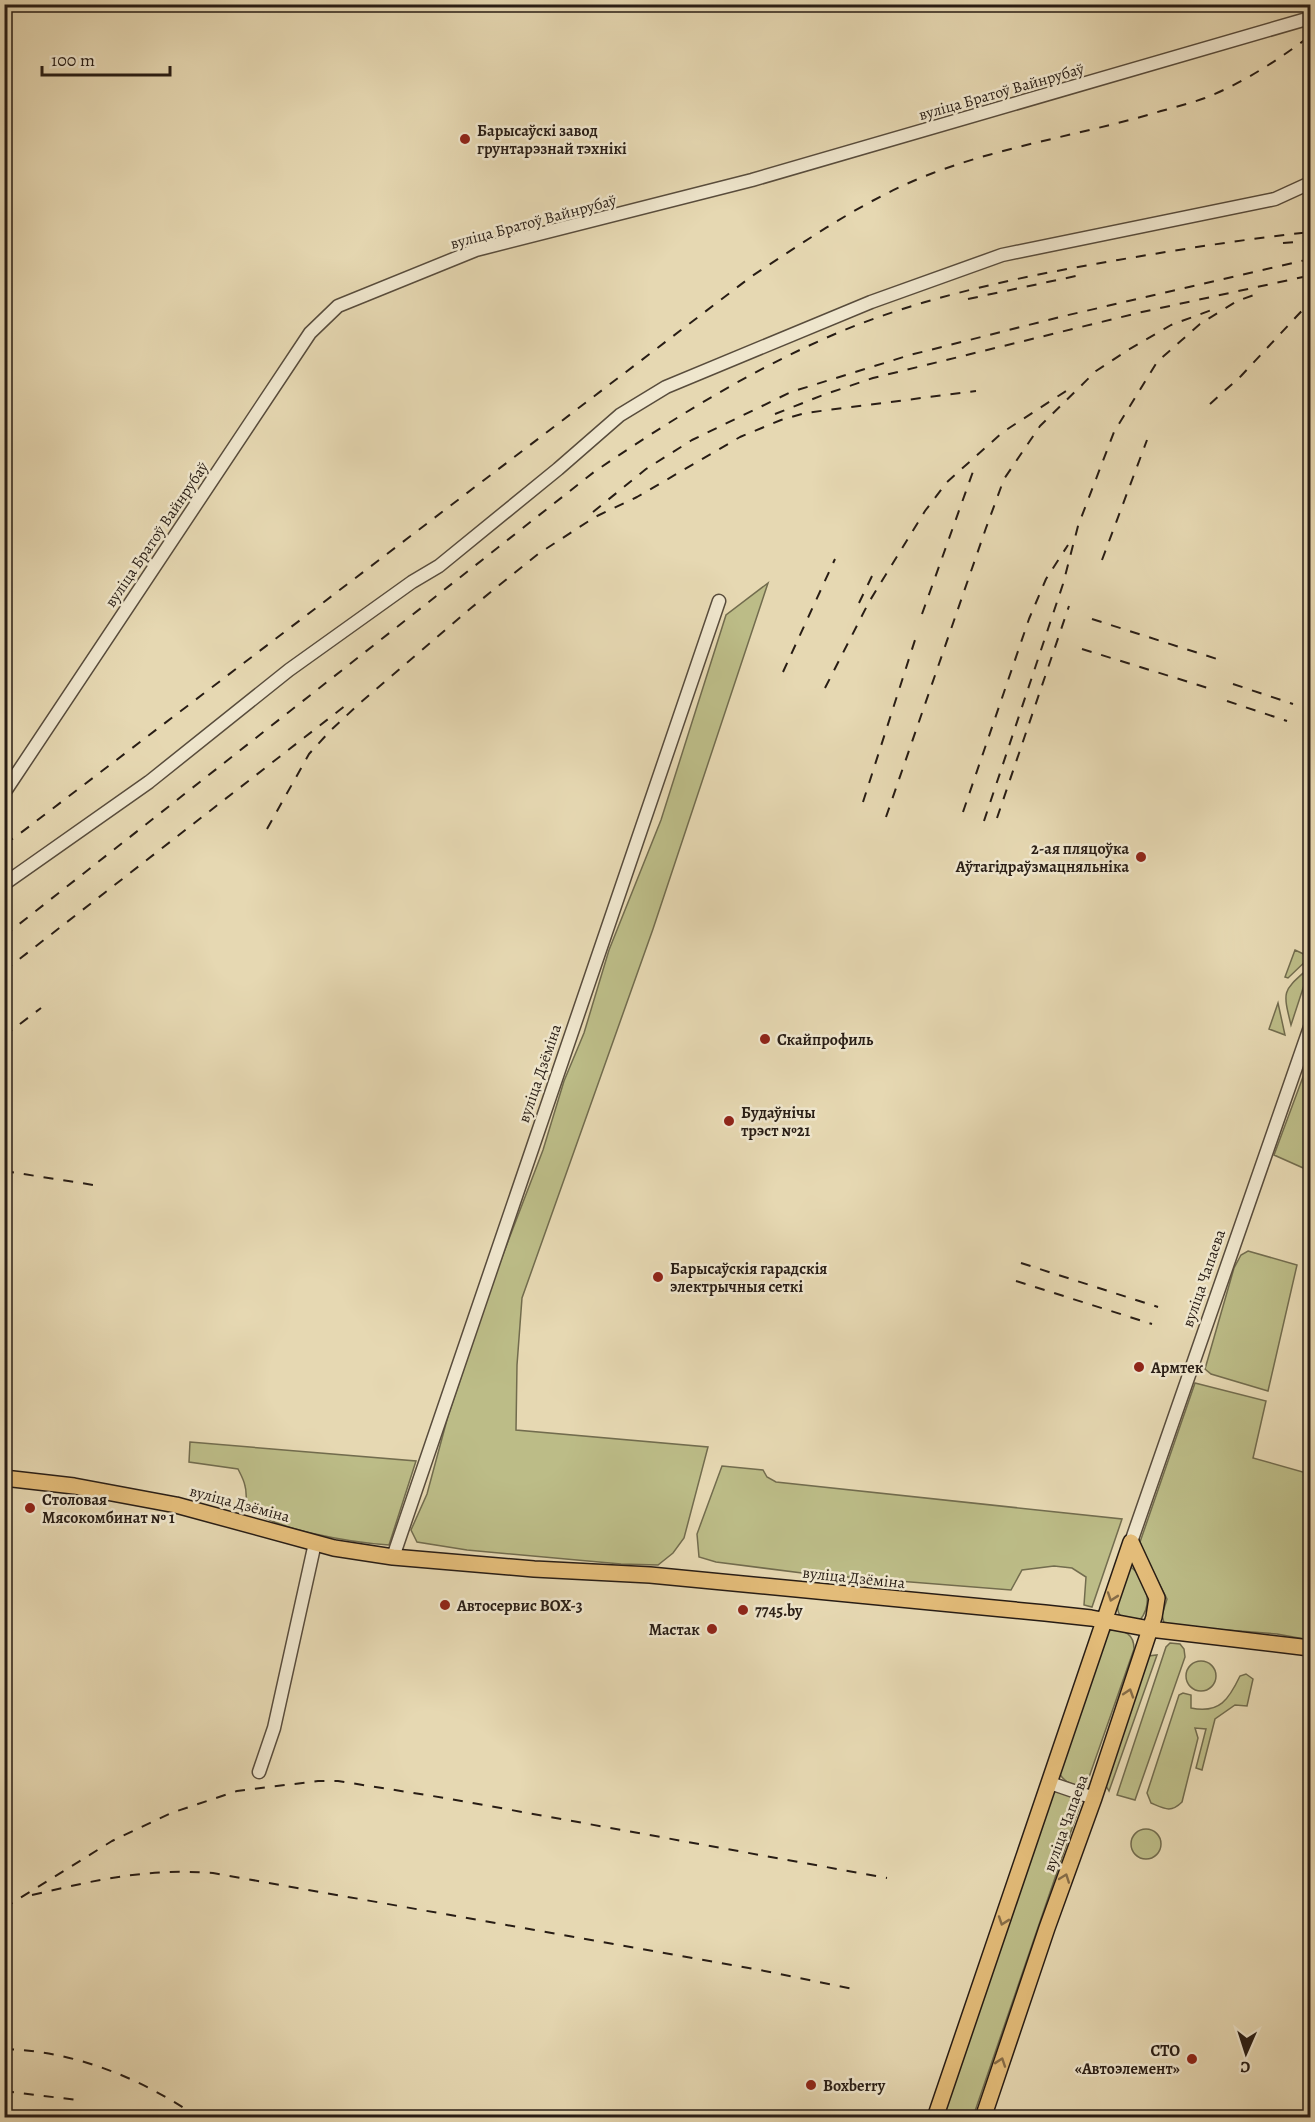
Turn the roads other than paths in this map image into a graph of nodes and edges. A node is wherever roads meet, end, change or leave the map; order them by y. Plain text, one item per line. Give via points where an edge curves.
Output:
1 (1311, 18) edge
2 (1311, 183) edge
3 (719, 601) dead end
4 (4, 793) edge
5 (4, 884) edge
6 (1311, 1027) edge
7 (4, 1478) edge
8 (1131, 1542) junction
9 (315, 1543) junction
10 (393, 1557) junction
11 (1103, 1621) junction
12 (1150, 1629) junction
13 (1311, 1648) edge
14 (259, 1772) dead end
15 (1050, 1783) junction
16 (1094, 1798) junction
17 (935, 2118) edge
18 (983, 2118) edge

1 - 4 street, вуліца Братоў Вайнрубаў via 752,180 476,250 338,306 310,333
2 - 5 street via 1275,199 1002,255 871,302 666,387 620,415 438,566 299,663 149,782
3 - 10 street, вуліца Дзёміна
6 - 8 street, вуліца Чапаева
7 - 9 main road, вуліца Дзёміна via 176,1505
8 -> 11 main road, вуліца Чапаева
8 - 12 main road, вуліца Чапаева via 1157,1598
9 - 10 main road, вуліца Дзёміна
9 - 14 street via 274,1728
10 - 11 main road, вуліца Дзёміна via 684,1578
11 - 12 main road, вуліца Дзёміна
11 - 15 main road, вуліца Чапаева
12 - 13 main road, вуліца Дзёміна
16 -> 12 main road, вуліца Чапаева
15 - 16 street
15 -> 17 main road, вуліца Чапаева
18 -> 16 main road, вуліца Чапаева

